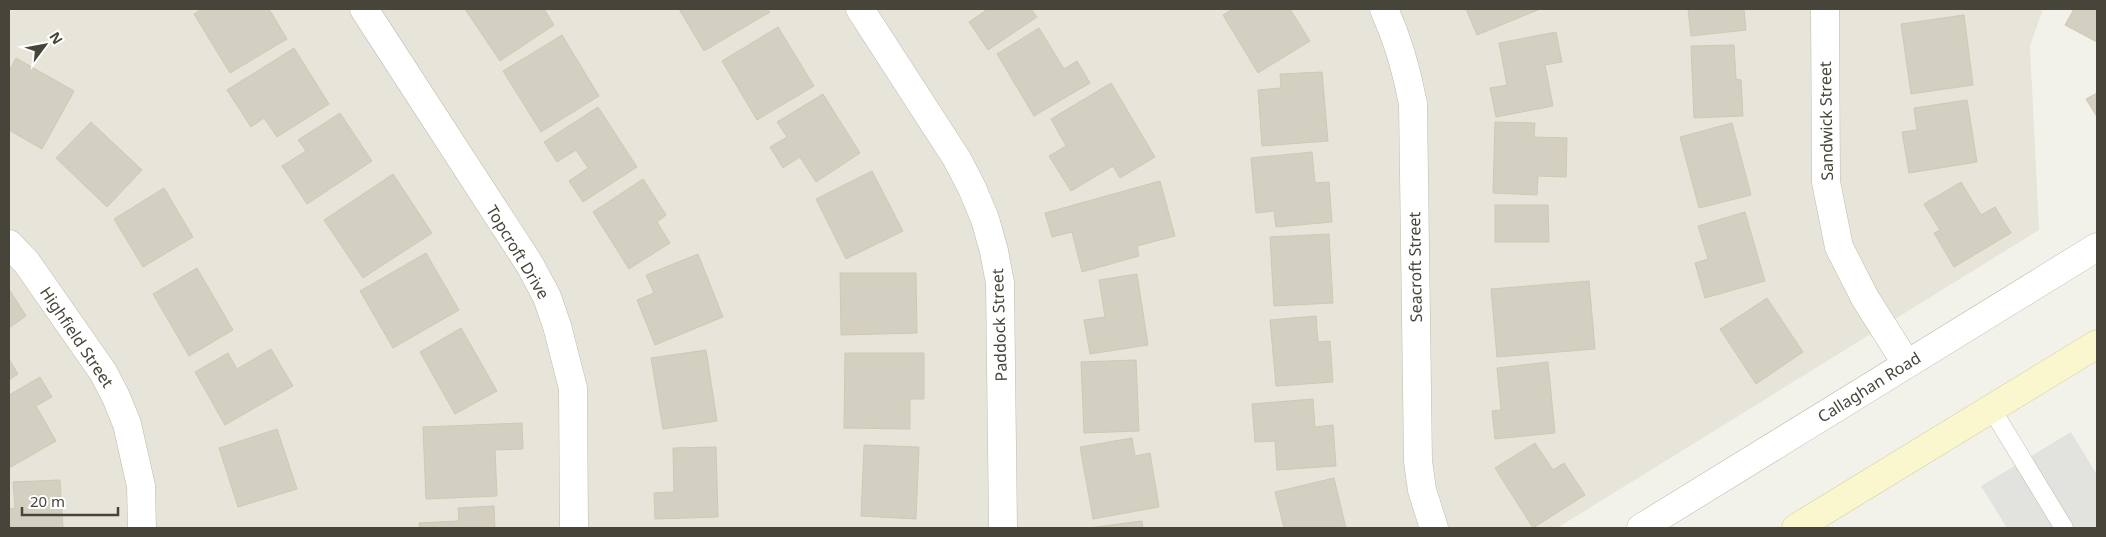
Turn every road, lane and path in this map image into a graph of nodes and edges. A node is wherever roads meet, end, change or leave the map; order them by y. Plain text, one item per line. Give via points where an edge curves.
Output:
1 (364, 9) edge
2 (860, 9) edge
3 (1384, 9) edge
4 (1825, 9) edge
5 (9, 244) edge
6 (2097, 247) edge
7 (2097, 344) edge
8 (1906, 364) junction
9 (1991, 408) junction
10 (142, 528) edge
11 (574, 528) edge
12 (1004, 528) edge
13 (1434, 528) edge
14 (1641, 528) edge
15 (1796, 528) edge
16 (2064, 528) edge

1 - 11 street, Topcroft Drive via 530,265 546,297 573,388
2 - 12 street, Paddock Street via 957,159 982,211 994,251 1000,283
3 - 13 street, Seacroft Street via 1402,56 1413,104 1418,461 1422,490
4 - 8 street, Sandwick Street via 1826,182 1839,247 1865,298
5 - 10 street, Highfield Street via 27,263 103,372 116,397 127,424 141,486
6 - 8 street, Callaghan Road
7 - 9 main road
8 - 14 street, Callaghan Road
9 - 15 main road
9 - 16 lane

